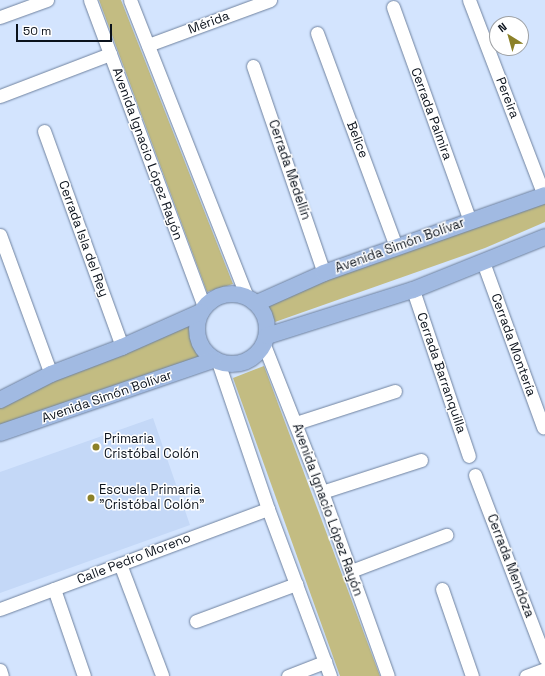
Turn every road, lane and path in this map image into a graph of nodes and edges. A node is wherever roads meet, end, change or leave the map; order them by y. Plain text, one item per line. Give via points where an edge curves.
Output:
1 (46, 0) edge
2 (90, 0) edge
3 (130, 0) edge
4 (270, 0) edge
5 (469, 0) edge
6 (393, 7) dead end
7 (0, 17) edge
8 (317, 33) dead end
9 (148, 45) junction
10 (110, 54) junction
11 (253, 66) dead end
12 (0, 96) edge
13 (44, 131) dead end
14 (545, 195) edge
15 (470, 221) junction
16 (0, 235) edge
17 (545, 237) edge
18 (396, 247) junction
19 (483, 262) junction
20 (324, 273) junction
21 (413, 290) junction
22 (252, 300) junction
23 (203, 310) junction
24 (266, 341) junction
25 (122, 347) junction
26 (216, 361) junction
27 (51, 374) junction
28 (395, 390) dead end
29 (0, 400) edge
30 (296, 423) junction
31 (543, 427) dead end
32 (0, 433) edge
33 (469, 456) dead end
34 (421, 460) dead end
35 (475, 475) dead end
36 (322, 492) junction
37 (268, 509) junction
38 (446, 535) dead end
39 (120, 564) junction
40 (351, 571) junction
41 (296, 584) junction
42 (54, 589) junction
43 (442, 589) dead end
44 (0, 609) edge
45 (196, 621) dead end
46 (545, 658) edge
47 (325, 662) junction
48 (545, 669) edge
49 (0, 670) edge
50 (162, 675) dead end
51 (2, 676) edge
52 (84, 676) edge
53 (288, 676) edge
54 (330, 676) edge
55 (388, 676) edge
56 (472, 676) edge
57 (526, 676) edge

1 - 7 street
2 - 10 street, Avenida Ignacio López Rayón
3 - 9 street
4 - 9 street, Mérida
5 - 14 street, Pereira
6 - 15 street, Cerrada Palmira
8 - 18 street, Belice
9 - 22 street
10 - 12 street
10 - 23 street, Avenida Ignacio López Rayón
11 - 20 street, Cerrada Medellín
13 - 25 street, Cerrada Isla del Rey
14 - 15 main road, Avenida Simón Bolívar
15 - 18 main road, Avenida Simón Bolívar
16 - 27 street
17 - 19 main road
18 - 20 main road, Avenida Simón Bolívar
19 - 21 main road
19 - 31 street, Cerrada Montería
20 - 22 main road, Avenida Simón Bolívar
21 - 24 main road
21 - 33 street, Cerrada Barranquilla
22 - 23 main road via 228,294 211,301
22 - 24 main road via 264,313 267,324
23 - 25 main road
23 - 26 main road via 197,322 199,344 205,353
24 - 26 main road via 254,357 239,364 229,365
24 - 30 street, Avenida Ignacio López Rayón
25 - 27 main road
26 - 32 main road, Avenida Simón Bolívar
26 - 37 street
27 - 29 main road
28 - 30 street
30 - 36 street, Avenida Ignacio López Rayón
34 - 36 street
35 - 46 street, Cerrada Mendoza
36 - 40 street, Avenida Ignacio López Rayón
37 - 39 street, Calle Pedro Moreno
37 - 41 street
38 - 40 street
39 - 42 street, Calle Pedro Moreno
39 - 50 street
40 - 55 street, Avenida Ignacio López Rayón
41 - 45 street
41 - 47 street
42 - 44 street, Calle Pedro Moreno
42 - 52 street
43 - 56 street
47 - 53 street
47 - 54 street
48 - 57 street
49 - 51 street

